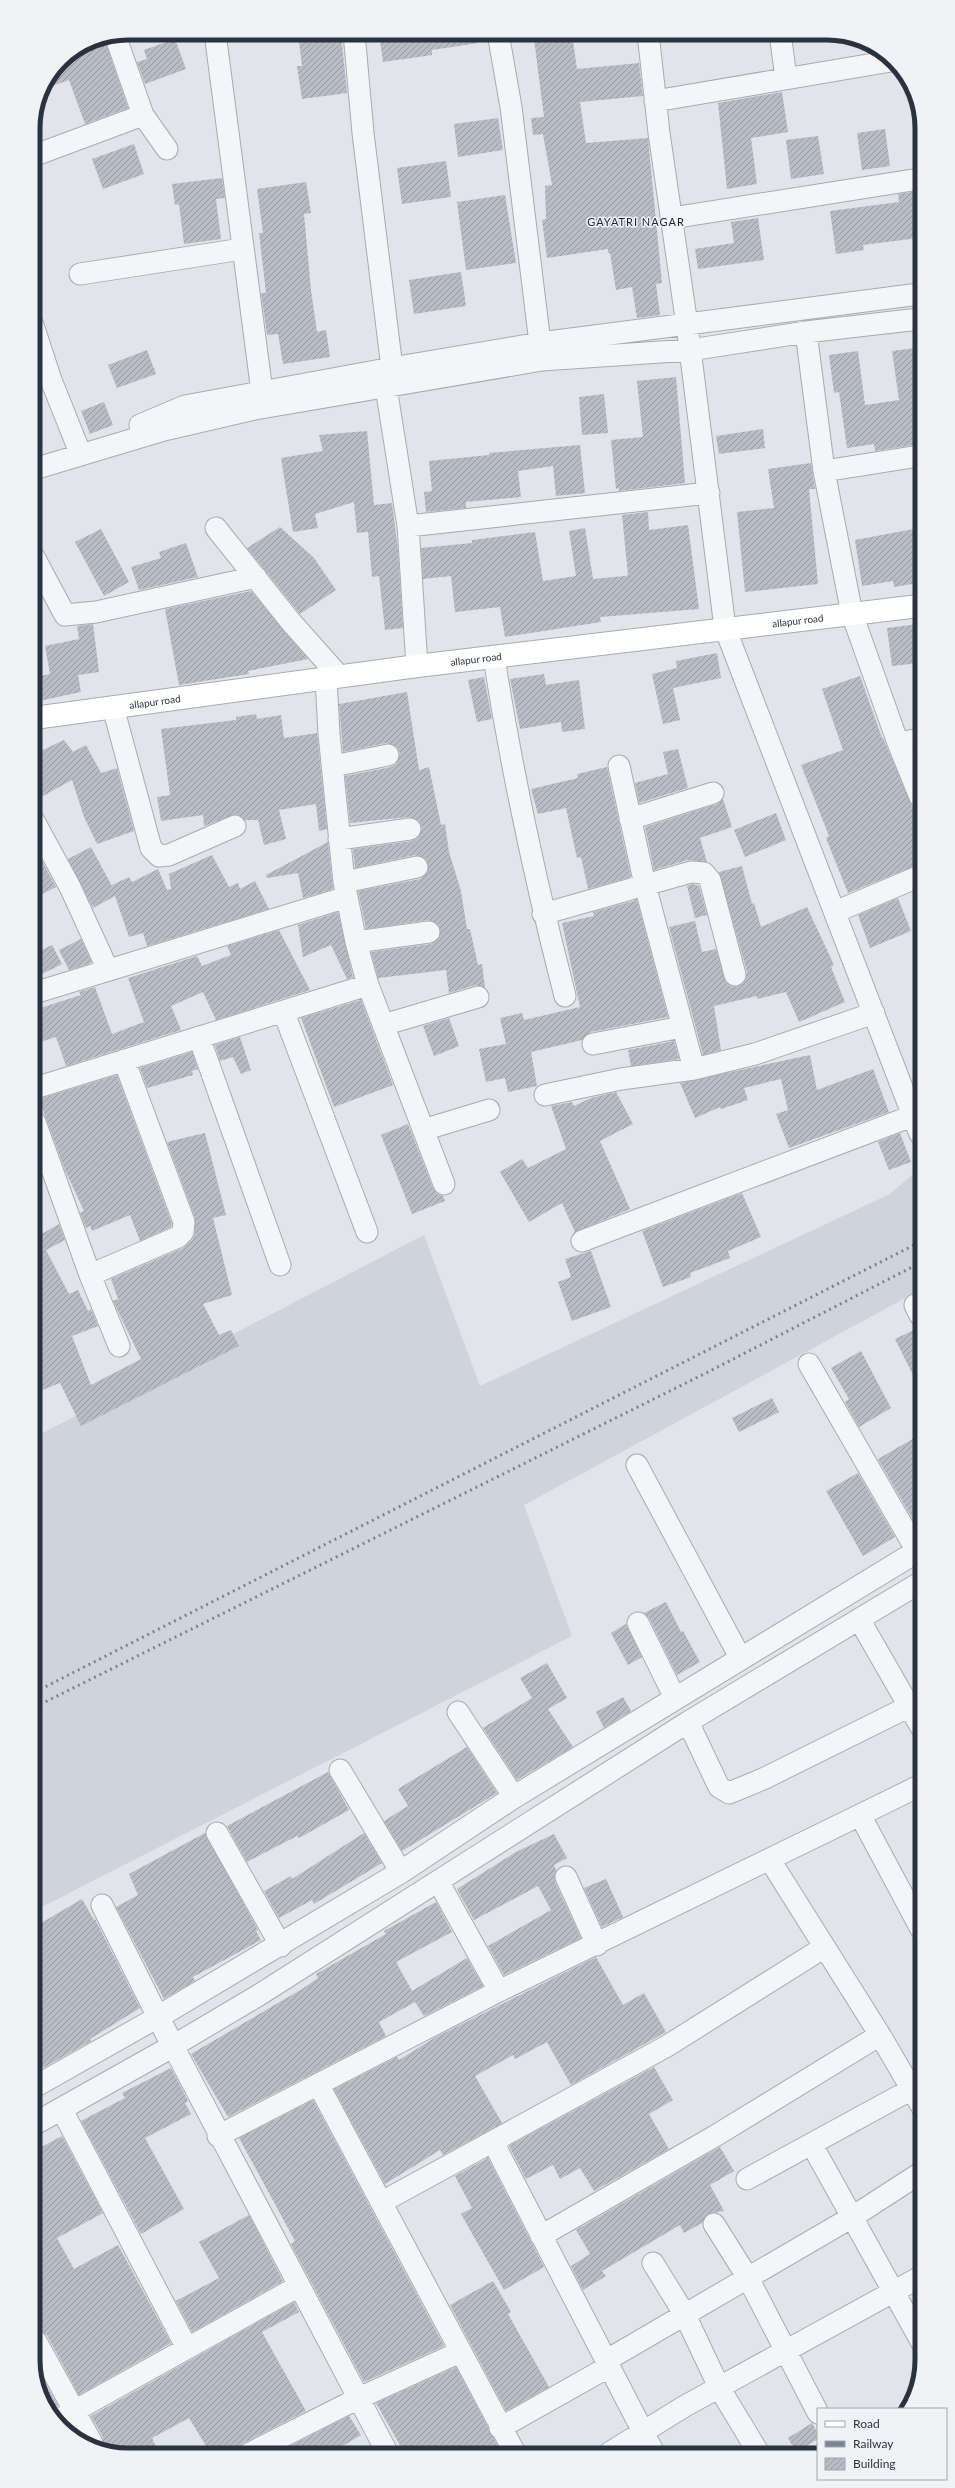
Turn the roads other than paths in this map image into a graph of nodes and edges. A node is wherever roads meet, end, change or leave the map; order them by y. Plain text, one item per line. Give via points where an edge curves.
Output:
1 (216, 40) edge
2 (355, 40) edge
3 (499, 40) edge
4 (649, 40) edge
5 (781, 40) edge
6 (117, 41) edge
7 (885, 62) edge
8 (786, 78) junction
9 (656, 101) junction
10 (142, 115) junction
11 (167, 149) dead end
12 (40, 153) edge
13 (915, 180) edge
14 (672, 218) junction
15 (242, 250) junction
16 (80, 274) dead end
17 (915, 295) edge
18 (915, 319) edge
19 (687, 325) junction
20 (806, 332) junction
21 (540, 343) junction
22 (40, 344) edge
23 (690, 350) junction
24 (389, 377) junction
25 (262, 392) junction
26 (81, 455) junction
27 (915, 457) edge
28 (40, 467) edge
29 (824, 471) junction
30 (709, 492) junction
31 (408, 526) junction
32 (216, 528) dead end
33 (40, 568) edge
34 (256, 578) junction
35 (915, 606) edge
36 (852, 614) junction
37 (725, 628) junction
38 (494, 658) junction
39 (417, 666) junction
40 (332, 677) junction
41 (113, 707) junction
42 (40, 717) edge
43 (915, 740) edge
44 (898, 743) junction
45 (388, 755) dead end
46 (333, 766) junction
47 (619, 766) dead end
48 (915, 785) edge
49 (713, 793) dead end
50 (630, 819) junction
51 (235, 826) dead end
52 (410, 829) dead end
53 (40, 832) edge
54 (339, 839) junction
55 (417, 867) dead end
56 (915, 878) edge
57 (645, 885) junction
58 (345, 890) junction
59 (835, 912) junction
60 (544, 914) junction
61 (429, 932) dead end
62 (356, 942) junction
63 (108, 970) junction
64 (735, 975) dead end
65 (368, 985) junction
66 (40, 991) edge
67 (565, 996) dead end
68 (478, 997) dead end
69 (284, 1013) junction
70 (874, 1013) junction
71 (383, 1025) junction
72 (682, 1027) junction
73 (199, 1037) junction
74 (593, 1044) dead end
75 (124, 1060) junction
76 (694, 1070) junction
77 (40, 1086) edge
78 (545, 1095) dead end
79 (489, 1110) dead end
80 (915, 1114) edge
81 (915, 1122) edge
82 (423, 1130) junction
83 (40, 1136) edge
84 (444, 1184) dead end
85 (367, 1232) dead end
86 (582, 1241) dead end
87 (280, 1266) dead end
88 (90, 1275) junction
89 (119, 1346) dead end
90 (809, 1364) dead end
91 (637, 1465) dead end
92 (915, 1543) edge
93 (915, 1552) edge
94 (915, 1586) edge
95 (860, 1619) junction
96 (638, 1623) dead end
97 (741, 1658) junction
98 (675, 1698) junction
99 (910, 1706) junction
100 (458, 1712) dead end
101 (915, 1716) edge
102 (688, 1722) junction
103 (340, 1770) dead end
104 (915, 1788) edge
105 (514, 1797) junction
106 (860, 1815) junction
107 (218, 1833) dead end
108 (770, 1860) junction
109 (401, 1872) junction
110 (566, 1877) dead end
111 (438, 1881) junction
112 (102, 1905) dead end
113 (915, 1919) edge
114 (597, 1945) junction
115 (281, 1946) junction
116 (823, 1948) junction
117 (499, 1991) junction
118 (158, 2017) junction
119 (880, 2035) junction
120 (173, 2046) junction
121 (40, 2083) edge
122 (318, 2084) junction
123 (915, 2095) edge
124 (915, 2099) edge
125 (62, 2110) junction
126 (40, 2121) edge
127 (218, 2136) junction
128 (493, 2142) junction
129 (812, 2145) junction
130 (915, 2177) edge
131 (747, 2179) dead end
132 (382, 2202) junction
133 (854, 2216) junction
134 (714, 2224) dead end
135 (541, 2236) junction
136 (653, 2263) dead end
137 (748, 2278) junction
138 (915, 2280) edge
139 (299, 2286) junction
140 (893, 2292) junction
141 (685, 2315) junction
142 (915, 2331) edge
143 (187, 2348) junction
144 (40, 2351) edge
145 (786, 2351) junction
146 (460, 2352) junction
147 (608, 2363) junction
148 (720, 2389) junction
149 (359, 2398) junction
150 (817, 2411) edge
151 (66, 2416) edge
152 (500, 2428) junction
153 (642, 2432) junction
154 (87, 2438) edge
155 (260, 2448) edge
156 (385, 2448) edge
157 (512, 2448) edge
158 (617, 2448) edge
159 (652, 2448) edge
160 (756, 2448) edge

1 - 15 street
2 - 24 street
3 - 21 street via 511,107
4 - 9 street
5 - 8 street
6 - 10 street
7 - 8 street
8 - 9 street
9 - 14 street
10 - 11 street
10 - 12 street
13 - 14 street
14 - 19 street
15 - 16 street
15 - 25 street
17 - 19 street
18 - 20 street
19 - 21 street
19 - 23 street
20 - 23 street
20 - 29 street
21 - 24 street
22 - 26 street via 51,380
23 - 24 street via 542,360
23 - 30 street
24 - 25 street
24 - 26 street via 164,430
24 - 31 street
25 - 26 street via 185,406 98,442
26 - 28 street
27 - 29 street
29 - 36 street
30 - 31 street
30 - 37 street
31 - 39 street
32 - 34 street
33 - 34 street via 65,615 96,612
34 - 40 street
35 - 36 main road, allapur road
36 - 37 main road, allapur road
36 - 44 street
37 - 38 main road, allapur road
37 - 59 street
38 - 39 main road, allapur road
38 - 60 street via 510,758
39 - 40 main road, allapur road
40 - 41 main road, allapur road
40 - 46 street via 329,734
41 - 42 main road, allapur road
41 - 51 street via 151,848 159,856 169,855
43 - 44 street
44 - 48 street
45 - 46 street
46 - 54 street
47 - 50 street
49 - 50 street
50 - 57 street
52 - 54 street
53 - 63 street via 70,888
54 - 58 street
55 - 58 street
56 - 59 street
57 - 60 street
57 - 64 street via 691,872 704,873 710,880
57 - 72 street
58 - 62 street
58 - 63 street
59 - 70 street
60 - 67 street
61 - 62 street
62 - 65 street
63 - 66 street
65 - 69 street
65 - 71 street
68 - 71 street
69 - 73 street
69 - 85 street
70 - 76 street via 755,1054
70 - 80 street
71 - 82 street
72 - 74 street
72 - 76 street
73 - 75 street
73 - 87 street
75 - 77 street
75 - 88 street via 184,1222 183,1232 178,1237
76 - 78 street via 621,1079
79 - 82 street
81 - 86 street
82 - 84 street
83 - 88 street
88 - 89 street
90 - 92 street
91 - 97 street
93 - 97 street
94 - 95 street
95 - 99 street
95 - 102 street
96 - 98 street
97 - 98 street
98 - 105 street
99 - 101 street
99 - 102 street via 729,1793 720,1787
100 - 105 street
102 - 111 street
103 - 109 street
104 - 106 street
105 - 109 street
106 - 108 street
106 - 113 street
107 - 115 street
108 - 114 street
108 - 116 street
109 - 115 street
110 - 114 street
111 - 117 street
111 - 120 street via 259,1995
112 - 118 street
114 - 117 street
115 - 118 street
116 - 119 street
116 - 128 street via 667,2046
117 - 122 street
118 - 120 street
118 - 121 street
119 - 123 street
119 - 135 street via 715,2136
120 - 125 street
120 - 127 street
122 - 127 street
122 - 132 street
124 - 129 street
125 - 126 street
125 - 143 street
127 - 139 street
128 - 132 street
128 - 135 street
129 - 131 street
129 - 133 street
130 - 133 street
132 - 146 street
133 - 137 street
133 - 140 street
134 - 137 street
135 - 147 street
136 - 141 street
137 - 141 street
137 - 145 street
138 - 140 street
139 - 143 street
139 - 149 street
140 - 142 street
140 - 145 street
141 - 147 street
141 - 148 street
143 - 151 street
144 - 151 street
145 - 148 street
145 - 150 street
146 - 149 street
146 - 152 street
147 - 152 street
147 - 153 street
148 - 153 street
148 - 160 street
149 - 155 street
149 - 156 street
151 - 154 street
152 - 157 street
153 - 158 street
153 - 159 street

